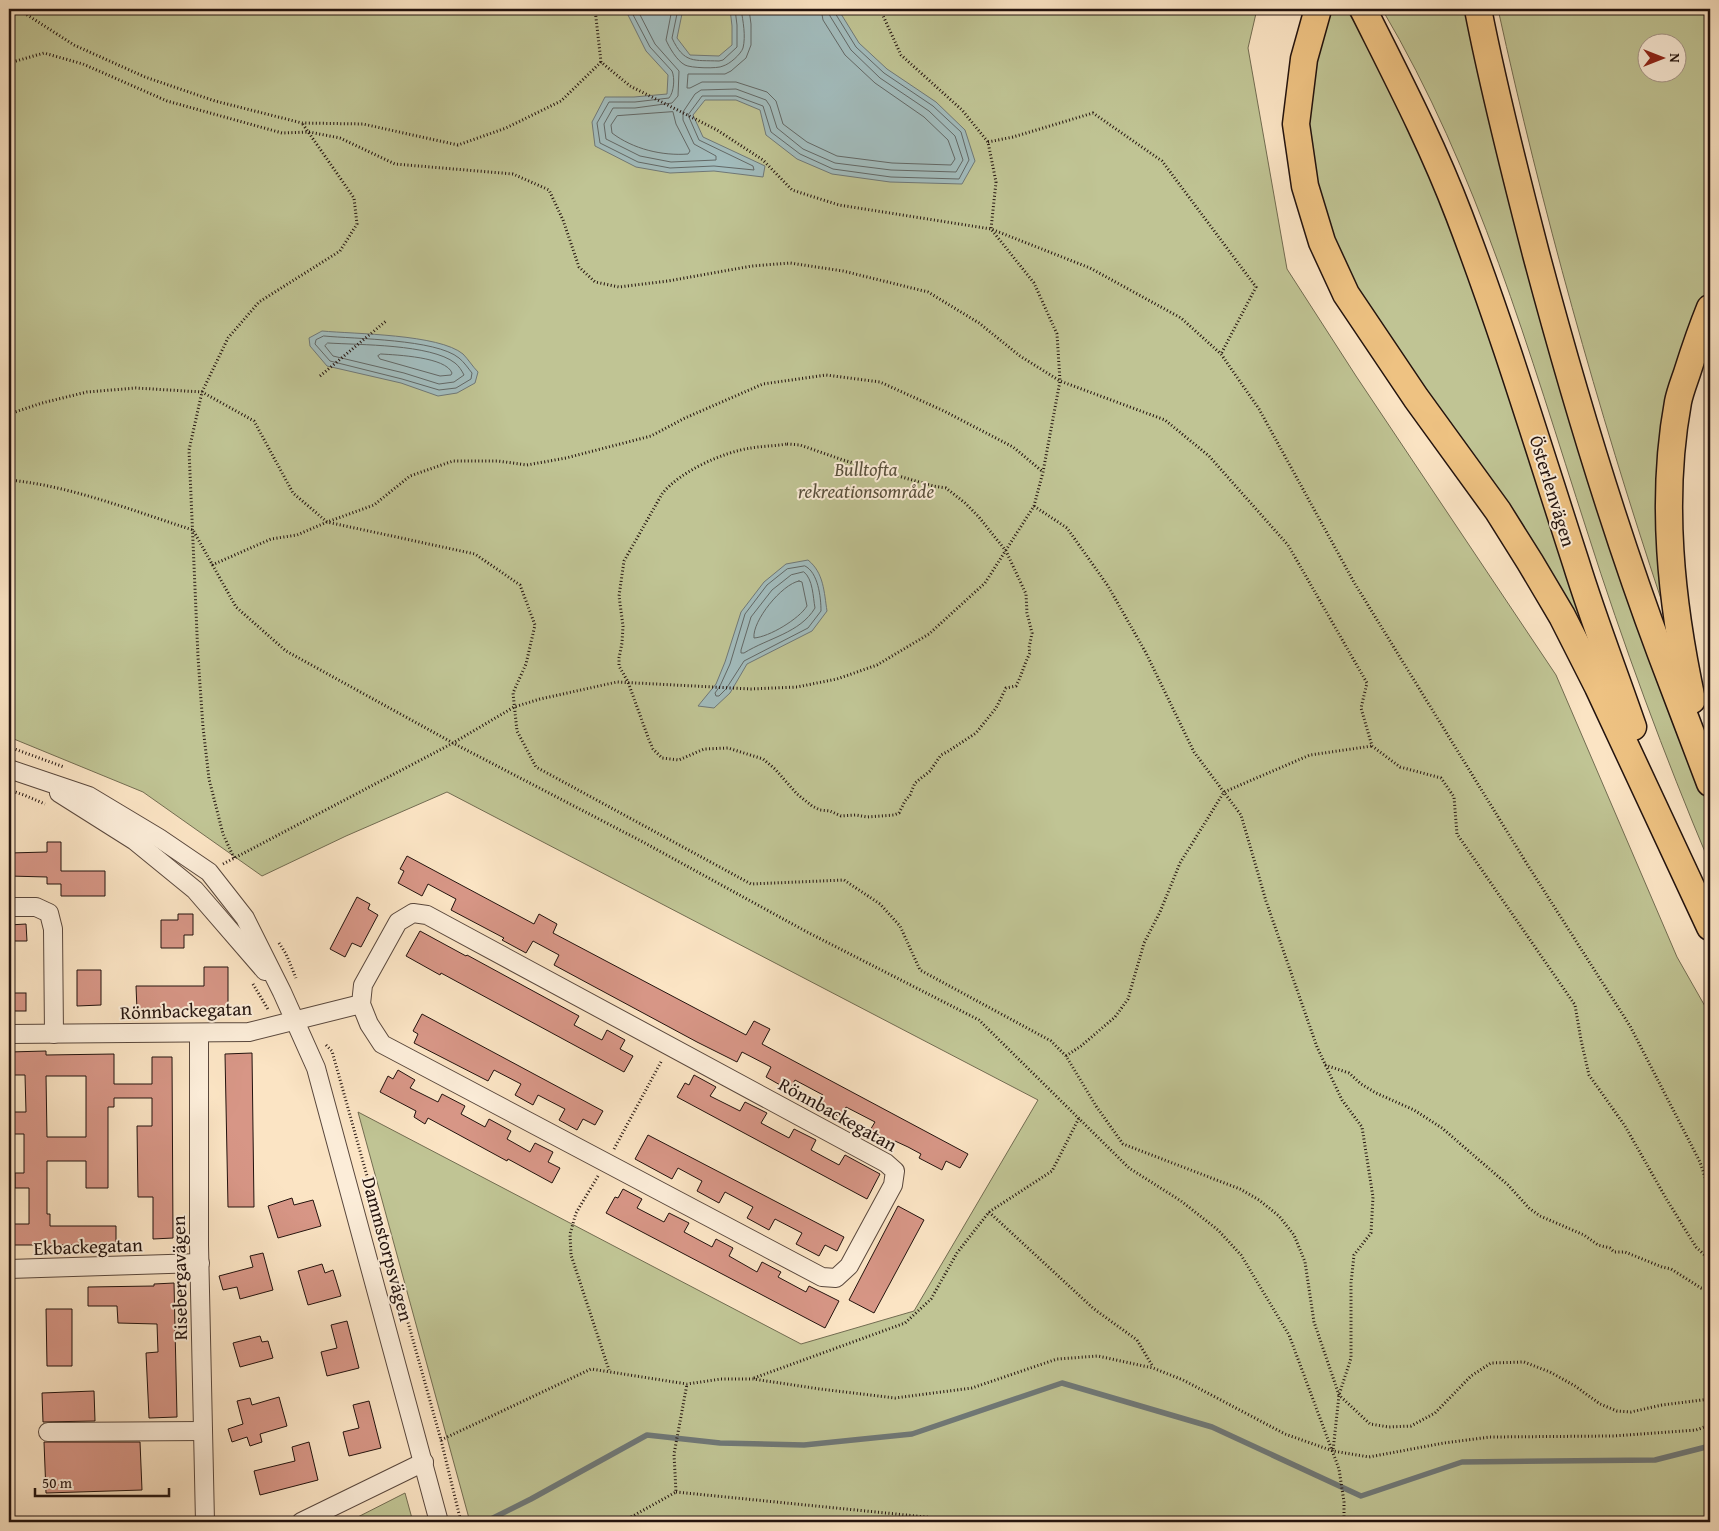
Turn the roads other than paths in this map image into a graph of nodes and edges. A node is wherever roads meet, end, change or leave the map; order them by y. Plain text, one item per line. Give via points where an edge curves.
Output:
1 (1318, 9) edge
2 (1363, 9) edge
3 (1478, 9) edge
4 (1710, 308) edge
5 (9, 769) edge
6 (1710, 771) edge
7 (1710, 783) edge
8 (9, 907) edge
9 (1710, 915) edge
10 (1710, 927) edge
11 (361, 1004) junction
12 (295, 1020) junction
13 (9, 1034) edge
14 (54, 1034) junction
15 (199, 1034) junction
16 (200, 1263) junction
17 (9, 1269) edge
18 (203, 1431) junction
19 (48, 1432) dead end
20 (424, 1462) junction
21 (204, 1522) edge
22 (301, 1522) edge
23 (439, 1522) edge

1 - 10 highway via 1304,59 1296,124 1306,186 1322,242 1346,294 1498,511 1562,616
2 - 9 highway, Österlenvägen via 1430,146 1458,214 1640,744
3 - 7 highway via 1490,70 1551,310 1586,432 1660,652
4 - 6 highway via 1678,400 1670,457 1669,530 1680,646
5 - 12 street, Dammstorpsvägen via 38,779 135,841 195,890 282,992
8 - 14 street via 36,907 49,913 53,929
11 - 11 street, Rönnbackegatan via 382,1044 822,1277 836,1278 849,1266 893,1185 895,1171 886,1162 427,916 413,913 398,922 363,985
11 - 12 street, Rönnbackegatan
12 - 15 street, Rönnbackegatan via 248,1032
12 - 20 street, Dammstorpsvägen via 316,1068
13 - 14 street, Rönnbackegatan
14 - 15 street, Rönnbackegatan
15 - 16 street, Risebergavägen
16 - 17 street, Ekbackegatan
16 - 18 street, Risebergavägen
18 - 19 street
18 - 21 street, Risebergavägen
20 - 22 street
20 - 23 street, Dammstorpsvägen

